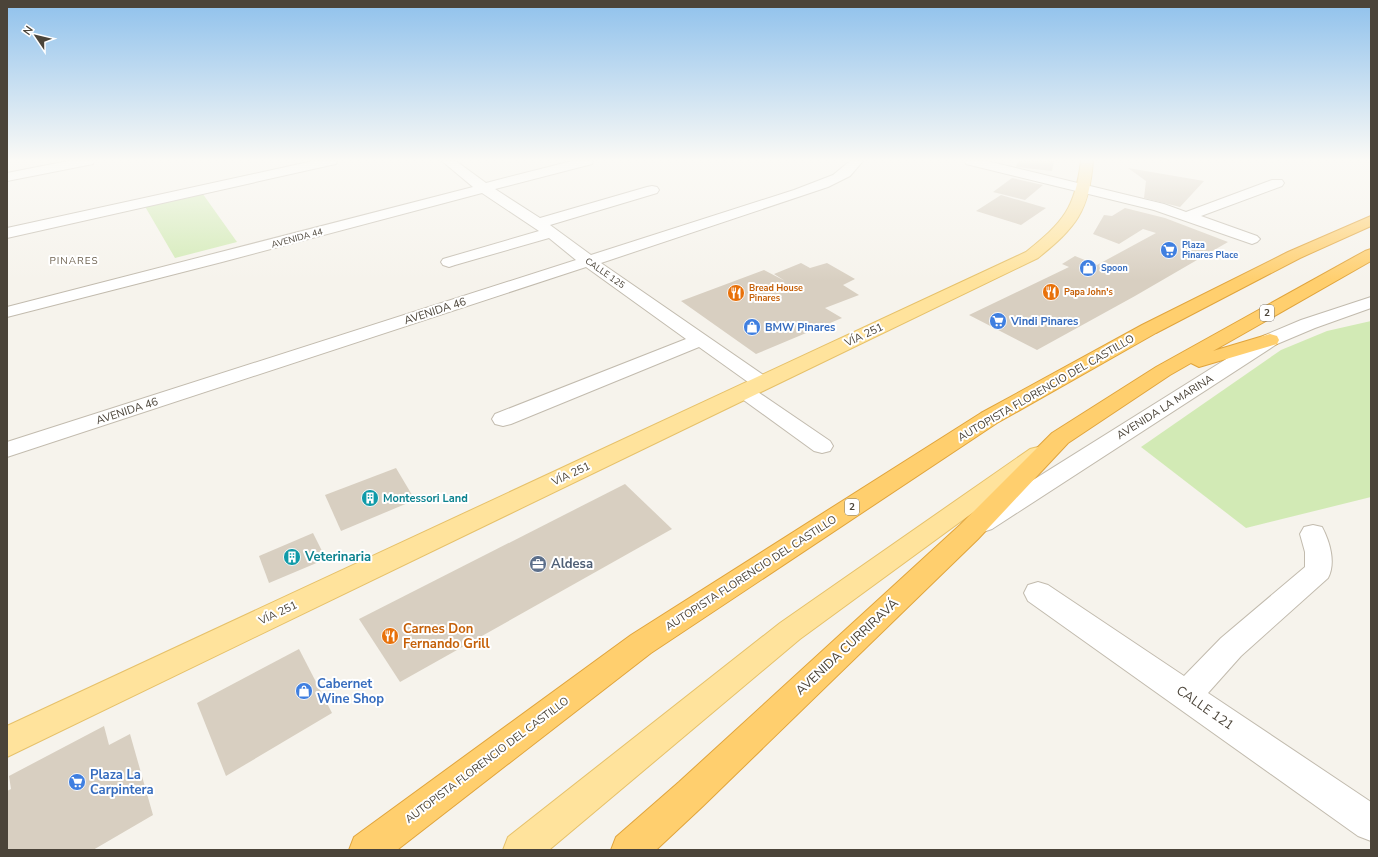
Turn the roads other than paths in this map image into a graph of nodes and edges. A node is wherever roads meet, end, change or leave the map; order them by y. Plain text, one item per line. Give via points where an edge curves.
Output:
1 (151, 201) edge
2 (438, 201) edge
3 (504, 201) edge
4 (620, 201) edge
5 (772, 201) edge
6 (1079, 201) edge
7 (1132, 201) edge
8 (1228, 201) edge
9 (1188, 216) junction
10 (1371, 220) edge
11 (545, 227) junction
12 (7, 233) edge
13 (1252, 239) dead end
14 (1371, 254) edge
15 (588, 261) junction
16 (449, 262) dead end
17 (1371, 302) edge
18 (7, 312) edge
19 (700, 340) junction
20 (1270, 340) junction
21 (1163, 371) junction
22 (754, 387) junction
23 (504, 420) dead end
24 (1060, 438) junction
25 (822, 446) dead end
26 (7, 450) edge
27 (969, 532) junction
28 (1313, 534) dead end
29 (1038, 593) dead end
30 (1186, 695) junction
31 (7, 742) edge
32 (691, 794) junction
33 (1371, 823) edge
34 (367, 850) edge
35 (521, 850) edge
36 (629, 850) edge
37 (646, 850) edge

1 - 12 street
2 - 18 street, AVENIDA 44
3 - 11 street, CALLE 125
4 - 11 street
5 - 15 street, AVENIDA 46
6 - 22 main road, VÍA 251 via 1064,228 1032,255
7 - 9 street
8 - 9 street
9 - 13 street
10 - 34 highway, AUTOPISTA FLORENCIO DEL CASTILLO / 2 via 1294,255 1163,322 989,418 641,644
11 - 15 street, CALLE 125
11 - 16 street
14 - 21 highway, 2
15 - 19 street, CALLE 125
15 - 26 street, AVENIDA 46
17 - 20 street, AVENIDA LA MARINA
19 - 22 street, CALLE 125
19 - 23 street
20 - 21 highway
20 - 27 street, AVENIDA LA MARINA
21 - 24 highway, 2
22 - 25 street, CALLE 125
22 - 31 main road, VÍA 251
24 - 27 highway, AVENIDA CURRIRAVÁ
24 - 35 main road via 790,631
27 - 32 highway, AVENIDA CURRIRAVÁ
28 - 30 street via 1318,552 1318,570 1232,647
29 - 30 street, CALLE 121
30 - 33 street, CALLE 121
32 - 36 highway, AVENIDA CURRIRAVÁ
32 - 37 street

